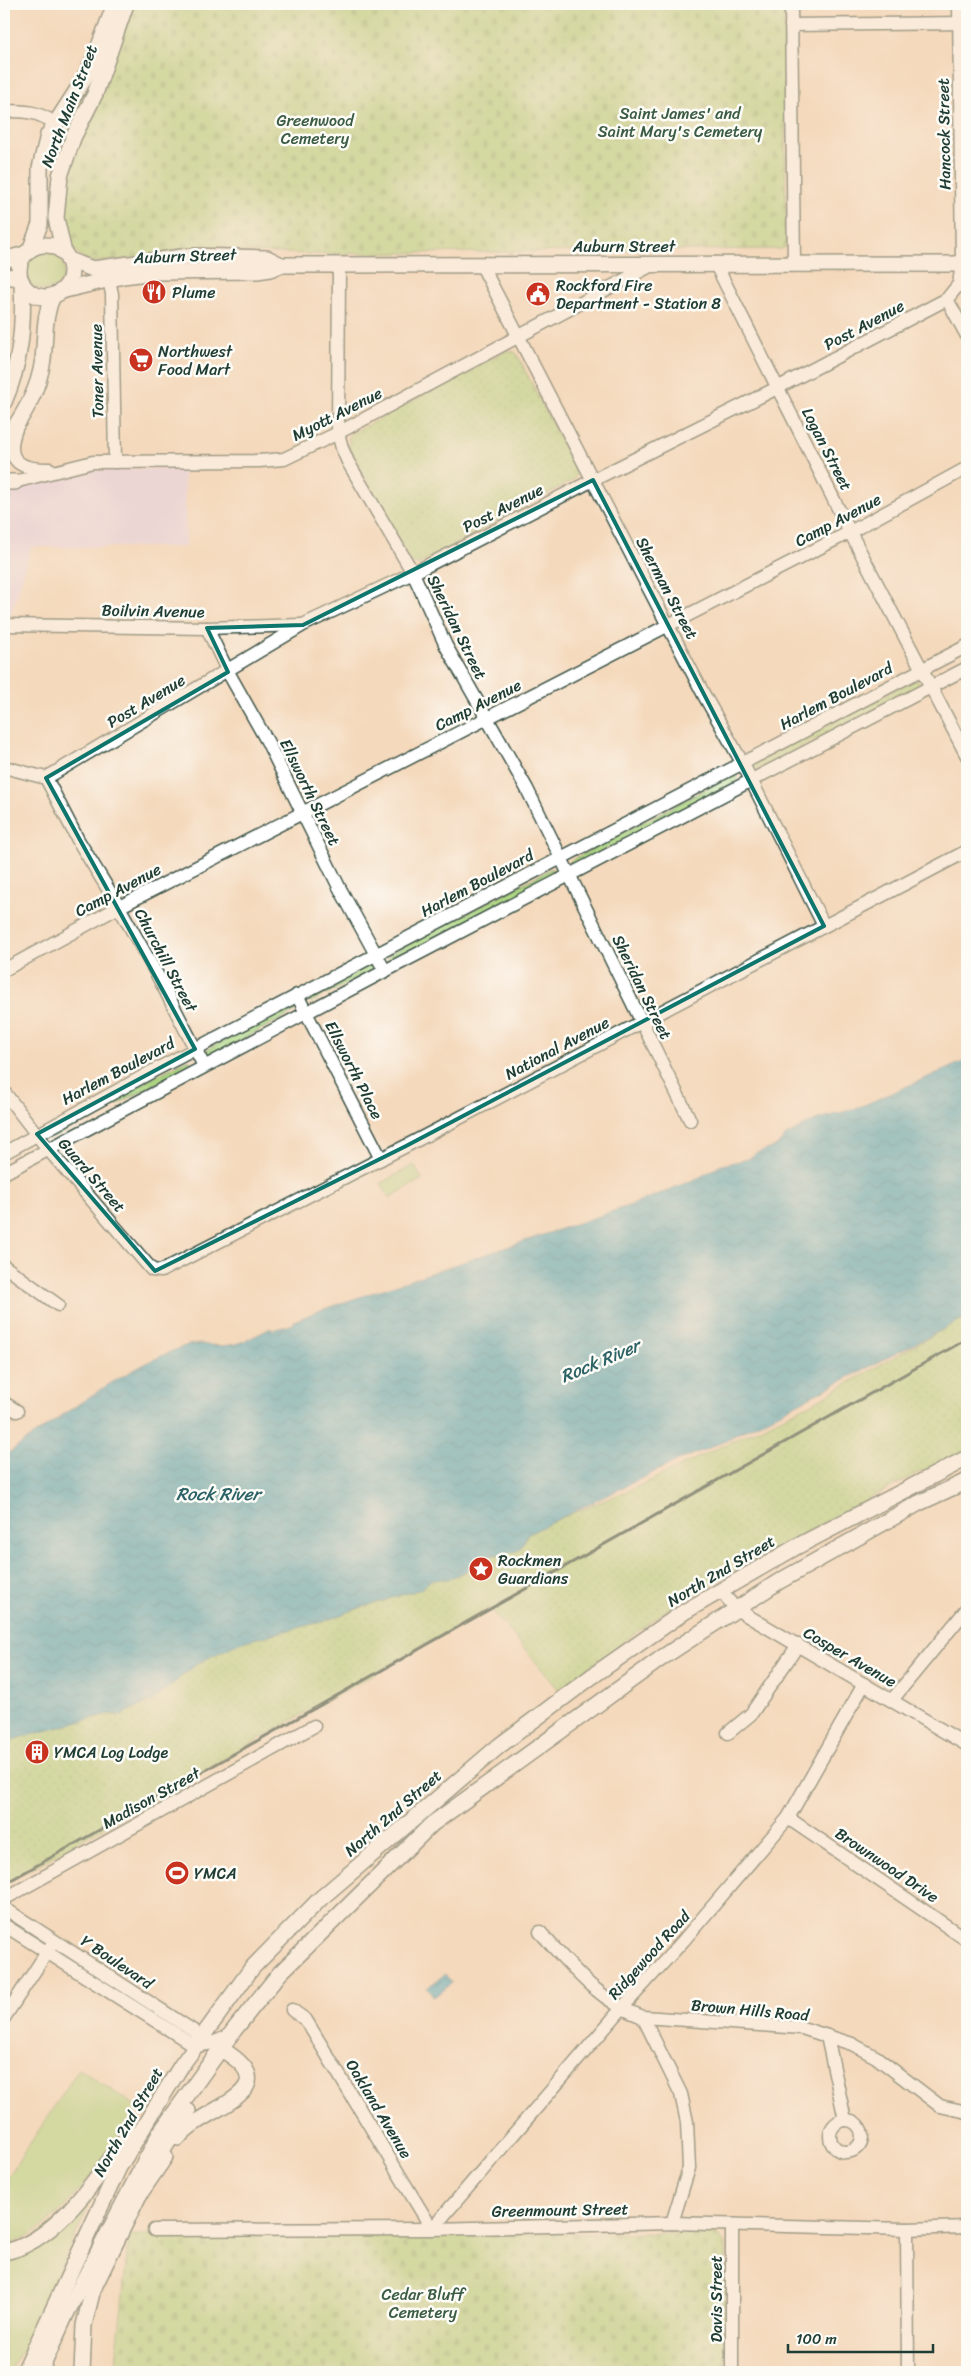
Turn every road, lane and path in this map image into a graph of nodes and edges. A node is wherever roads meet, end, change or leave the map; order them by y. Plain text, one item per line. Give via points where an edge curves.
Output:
1 (115, 4) edge
2 (126, 4) edge
3 (791, 4) edge
4 (959, 4) edge
5 (963, 23) edge
6 (791, 25) junction
7 (4, 112) edge
8 (55, 123) junction
9 (28, 251) junction
10 (66, 256) junction
11 (4, 260) edge
12 (655, 263) junction
13 (714, 263) junction
14 (794, 263) junction
15 (339, 264) junction
16 (481, 264) junction
17 (964, 264) edge
18 (281, 265) junction
19 (4, 276) edge
20 (21, 280) junction
21 (109, 280) junction
22 (57, 293) junction
23 (947, 299) junction
24 (517, 336) junction
25 (967, 336) edge
26 (777, 388) junction
27 (4, 402) edge
28 (18, 423) junction
29 (338, 433) junction
30 (4, 442) edge
31 (115, 462) junction
32 (967, 468) edge
33 (62, 469) junction
34 (593, 480) junction
35 (7, 483) edge
36 (850, 532) junction
37 (413, 573) junction
38 (4, 625) edge
39 (302, 625) junction
40 (668, 626) junction
41 (207, 628) junction
42 (967, 646) edge
43 (967, 668) edge
44 (922, 669) junction
45 (228, 672) junction
46 (931, 687) junction
47 (486, 719) junction
48 (967, 756) edge
49 (743, 764) junction
50 (4, 767) edge
51 (46, 778) junction
52 (751, 782) junction
53 (303, 814) junction
54 (967, 851) edge
55 (560, 858) junction
56 (569, 876) junction
57 (119, 907) junction
58 (824, 926) junction
59 (376, 954) junction
60 (4, 970) edge
61 (385, 971) junction
62 (297, 995) junction
63 (307, 1013) junction
64 (641, 1021) junction
65 (195, 1049) junction
66 (204, 1066) junction
67 (4, 1092) edge
68 (690, 1120) dead end
69 (38, 1134) junction
70 (48, 1149) junction
71 (4, 1153) edge
72 (381, 1159) junction
73 (4, 1172) edge
74 (4, 1266) edge
75 (161, 1271) joint
76 (58, 1305) dead end
77 (4, 1403) edge
78 (17, 1411) dead end
79 (967, 1458) edge
80 (967, 1481) edge
81 (722, 1590) junction
82 (736, 1609) junction
83 (967, 1609) edge
84 (798, 1645) junction
85 (864, 1684) junction
86 (892, 1700) junction
87 (314, 1726) dead end
88 (728, 1733) dead end
89 (967, 1745) edge
90 (788, 1818) junction
91 (4, 1899) edge
92 (4, 1908) edge
93 (4, 1925) edge
94 (540, 1932) dead end
95 (56, 1940) junction
96 (967, 1940) edge
97 (47, 1953) junction
98 (623, 2008) junction
99 (292, 2010) dead end
100 (643, 2017) junction
101 (4, 2018) edge
102 (827, 2036) junction
103 (207, 2044) junction
104 (181, 2066) junction
105 (967, 2112) edge
106 (845, 2120) dead end
107 (138, 2196) junction
108 (672, 2223) junction
109 (732, 2225) junction
110 (967, 2227) edge
111 (432, 2229) junction
112 (907, 2229) junction
113 (154, 2230) dead end
114 (4, 2252) edge
115 (42, 2351) junction
116 (24, 2372) edge
117 (40, 2372) edge
118 (82, 2372) edge
119 (732, 2372) edge
120 (908, 2372) edge

1 - 8 main road, North Main Street via 95,57
2 - 10 main road, North Main Street via 95,94 73,138 60,176 56,218
3 - 6 street
4 - 5 street, Hancock Street
5 - 6 street
5 - 17 street, Hancock Street
6 - 14 street
7 - 8 street via 31,112
8 - 9 main road, North Main Street via 48,135 40,168 40,224
9 - 10 main road via 48,245
9 - 11 main road
9 - 20 main road via 20,261
10 - 18 main road, Auburn Street via 93,269 189,256 267,258
10 - 22 main road via 70,277
12 - 13 main road, Auburn Street
12 - 16 main road, Auburn Street
12 - 24 street, Myott Avenue
13 - 14 main road, Auburn Street
13 - 26 street, Logan Street
14 - 17 main road, Auburn Street
15 - 16 main road, Auburn Street
15 - 18 main road, Auburn Street
15 - 29 street, Sheridan Street
16 - 24 street, Sherman Street
17 - 23 street via 959,284
18 - 21 main road, Auburn Street via 257,271 156,272
19 - 20 main road
20 - 22 main road via 29,291 37,295
20 - 27 main road via 24,323 19,353
21 - 22 main road, Auburn Street
21 - 31 street, Toner Avenue via 112,294
22 - 28 main road via 44,322 43,360 36,386
23 - 25 street
23 - 26 street, Post Avenue
24 - 29 street, Myott Avenue
24 - 34 street, Sherman Street
26 - 34 street, Post Avenue
26 - 36 street, Logan Street
28 - 30 main road
28 - 33 street via 12,444 14,459 24,467
29 - 31 street, Myott Avenue via 276,460
29 - 37 street, Sheridan Street via 348,462
31 - 33 street, Myott Avenue via 93,462
32 - 36 street, Camp Avenue
33 - 35 street, Myott Avenue
34 - 37 street, Post Avenue
34 - 40 street, Sherman Street
36 - 40 street, Camp Avenue
36 - 44 street, Logan Street
37 - 39 street, Post Avenue
37 - 47 street, Sheridan Street via 446,646
38 - 41 street, Boilvin Avenue
39 - 41 street, Boilvin Avenue
39 - 45 street, Post Avenue
40 - 47 street, Camp Avenue
40 - 49 street, Sherman Street
41 - 45 street, Ellsworth Street
42 - 44 street, Harlem Boulevard
43 - 46 street
44 - 46 street, Logan Street
44 - 49 street, Harlem Boulevard
45 - 51 street, Post Avenue
45 - 53 street, Ellsworth Street
46 - 48 street, Logan Street
46 - 52 street
47 - 53 street, Camp Avenue
47 - 55 street, Sheridan Street via 527,789
49 - 52 street, Sherman Street
49 - 55 street, Harlem Boulevard
50 - 51 street
51 - 57 street, Churchill Street via 78,840
52 - 56 street
52 - 58 street, Sherman Street
53 - 57 street, Camp Avenue
53 - 59 street, Ellsworth Street
54 - 58 street, National Avenue
55 - 56 street, Sheridan Street
55 - 59 street, Harlem Boulevard
56 - 61 street
56 - 64 street, Sheridan Street
57 - 60 street, Camp Avenue
57 - 65 street, Churchill Street
58 - 64 street, National Avenue
59 - 61 street, Ellsworth Street
59 - 62 street, Harlem Boulevard
61 - 63 street
62 - 63 street, Ellsworth Place
62 - 65 street, Harlem Boulevard
63 - 66 street
63 - 72 street, Ellsworth Place
64 - 68 street, Sheridan Street
64 - 72 street, National Avenue
65 - 66 street, Churchill Street
65 - 69 street, Harlem Boulevard
66 - 70 street
67 - 69 street, Guard Street
69 - 70 street, Guard Street
69 - 71 street, Harlem Boulevard
70 - 73 street
70 - 75 street, Guard Street via 152,1270
72 - 75 street, National Avenue
74 - 76 street
77 - 78 street
79 - 81 main road, North 2nd Street via 796,1547
80 - 82 main road, North 2nd Street via 778,1582
81 - 82 street, Cosper Avenue
81 - 103 main road, North 2nd Street via 684,1612 591,1677 499,1746 320,1899 252,1968
82 - 84 street, Cosper Avenue
82 - 103 main road, North 2nd Street via 655,1662 432,1824 280,1973 234,2030
83 - 86 street
84 - 85 street, Cosper Avenue
84 - 88 street via 751,1714
85 - 86 street, Cosper Avenue
85 - 90 street, Ridgewood Road
86 - 89 street, Cosper Avenue
87 - 91 street, Madison Street
90 - 96 street, Brownwood Drive
90 - 98 street, Ridgewood Road
92 - 95 street, Y Boulevard
93 - 97 street, Y Boulevard
94 - 98 street, Brown Hills Road via 596,1992
95 - 97 street
95 - 103 street, Y Boulevard
97 - 101 street
97 - 103 street, Y Boulevard
98 - 100 street, Brown Hills Road
98 - 111 street, Ridgewood Road
99 - 111 street, Oakland Avenue via 306,2020
100 - 102 street, Brown Hills Road via 783,2026
100 - 108 street via 681,2094 688,2122 689,2168
102 - 105 street, Brown Hills Road via 876,2057 940,2106
102 - 106 street
103 - 104 main road, North 2nd Street
103 - 107 main road via 214,2070 150,2171
103 - 107 main road via 244,2064 249,2078 247,2086 239,2096 187,2128
103 - 115 main road, North 2nd Street via 71,2305
104 - 114 main road via 62,2219 32,2242
104 - 115 main road, North 2nd Street via 119,2167
107 - 118 main road via 93,2290 84,2325
108 - 109 street, Greenmount Street
108 - 111 street, Greenmount Street
109 - 112 street, Greenmount Street
109 - 119 street, Davis Street
110 - 112 street, Greenmount Street
111 - 113 street, Greenmount Street
112 - 120 street
115 - 116 main road, North 2nd Street
115 - 117 main road, North 2nd Street

